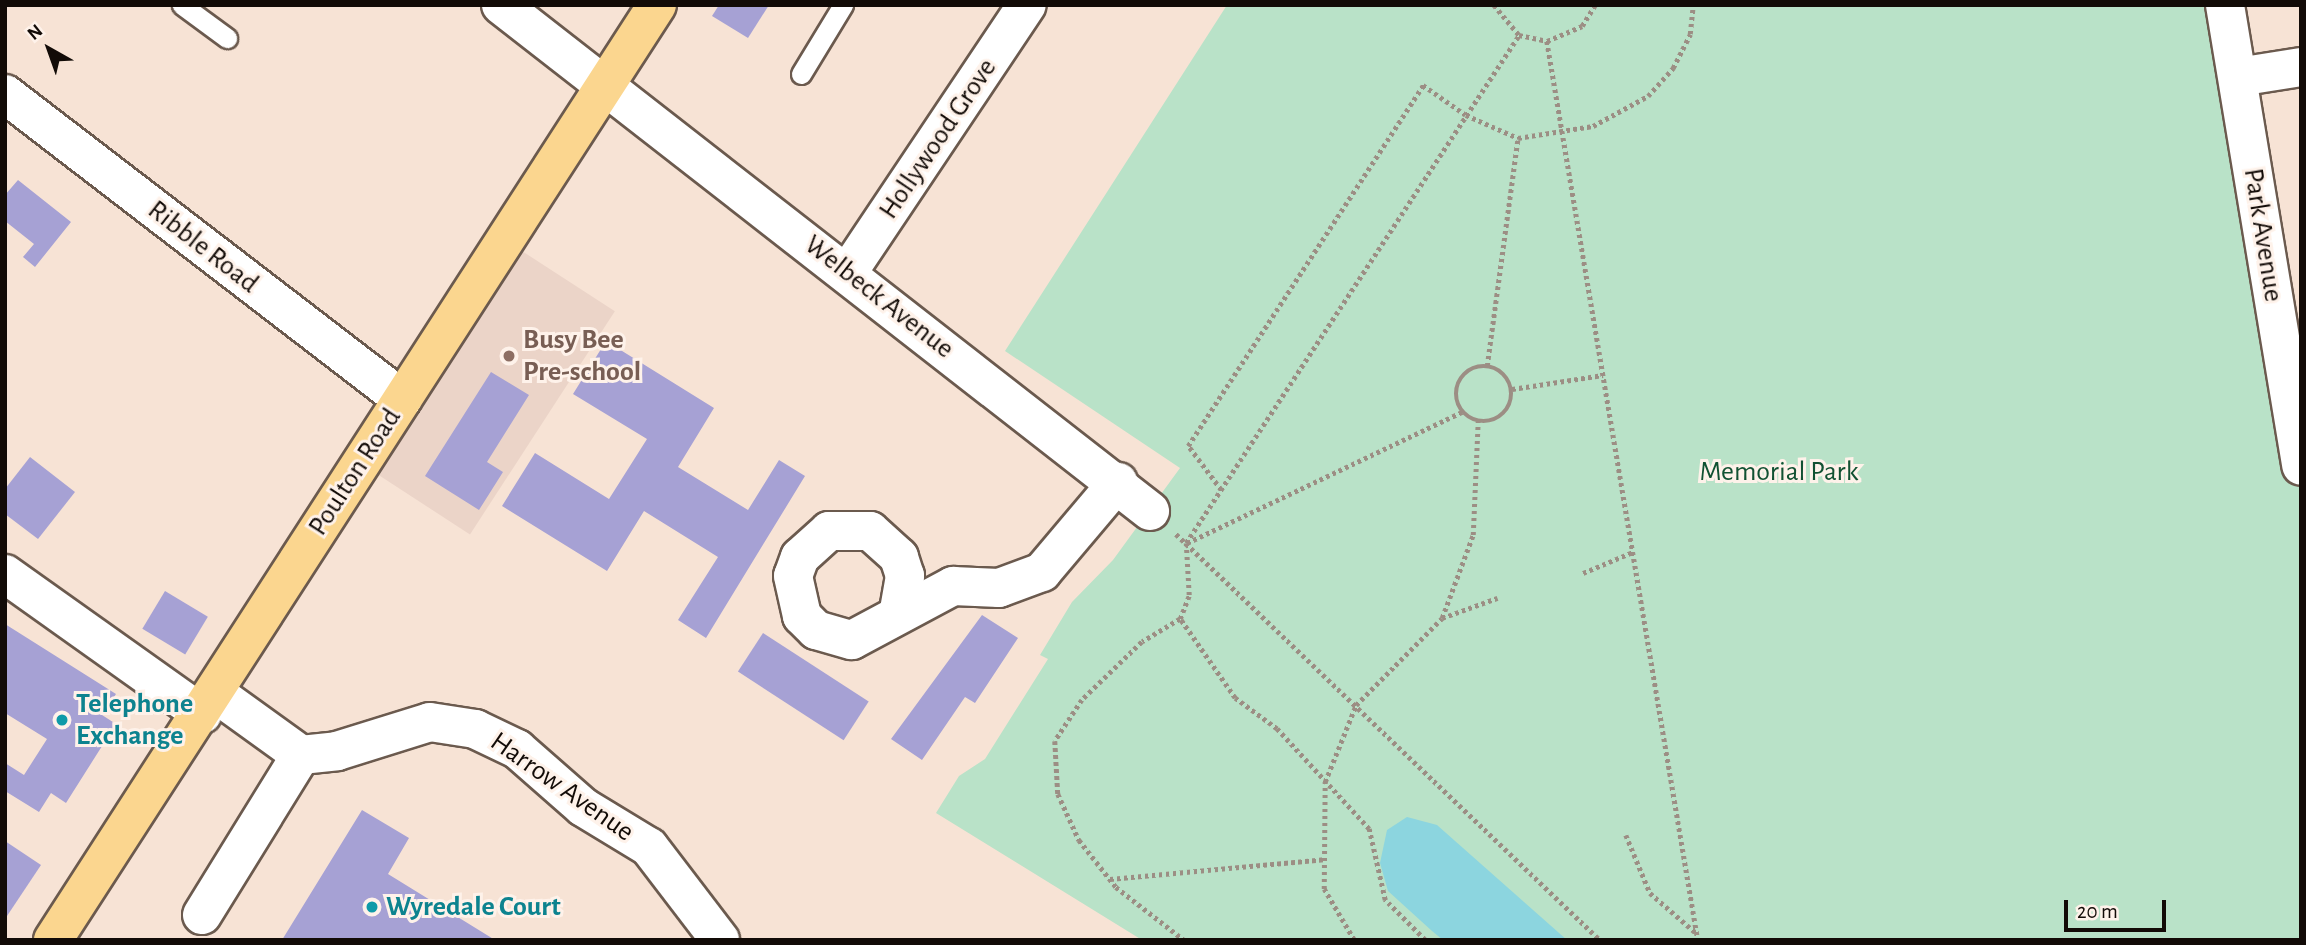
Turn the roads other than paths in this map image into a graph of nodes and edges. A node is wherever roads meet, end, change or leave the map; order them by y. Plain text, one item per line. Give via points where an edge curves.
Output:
1 (182, 5) edge
2 (501, 5) edge
3 (657, 5) edge
4 (843, 5) edge
5 (1027, 5) edge
6 (2225, 5) edge
7 (227, 38) dead end
8 (2301, 67) edge
9 (801, 74) dead end
10 (2238, 77) junction
11 (605, 86) junction
12 (5, 93) edge
13 (848, 272) junction
14 (402, 399) junction
15 (2301, 466) edge
16 (1118, 482) junction
17 (1150, 511) road end
18 (5, 574) edge
19 (899, 610) dead end
20 (208, 703) junction
21 (301, 755) junction
22 (202, 915) dead end
23 (56, 939) edge
24 (719, 940) edge

1 - 7 lane
2 - 11 street, Welbeck Avenue
3 - 11 main road, Poulton Road
4 - 9 lane
5 - 13 street, Hollywood Grove
6 - 10 street, Park Avenue
8 - 10 street
10 - 15 street, Park Avenue
11 - 13 street, Welbeck Avenue
11 - 14 main road, Poulton Road
12 - 14 street, Ribble Road
13 - 16 street, Welbeck Avenue
14 - 20 main road, Poulton Road
16 - 17 street, Welbeck Avenue
16 - 19 street via 1042,572 999,588 953,586
18 - 20 street
20 - 21 street
20 - 23 main road, Poulton Road
21 - 22 street
21 - 24 street, Harrow Avenue via 337,751 430,722 475,729 517,749 583,807 649,847

